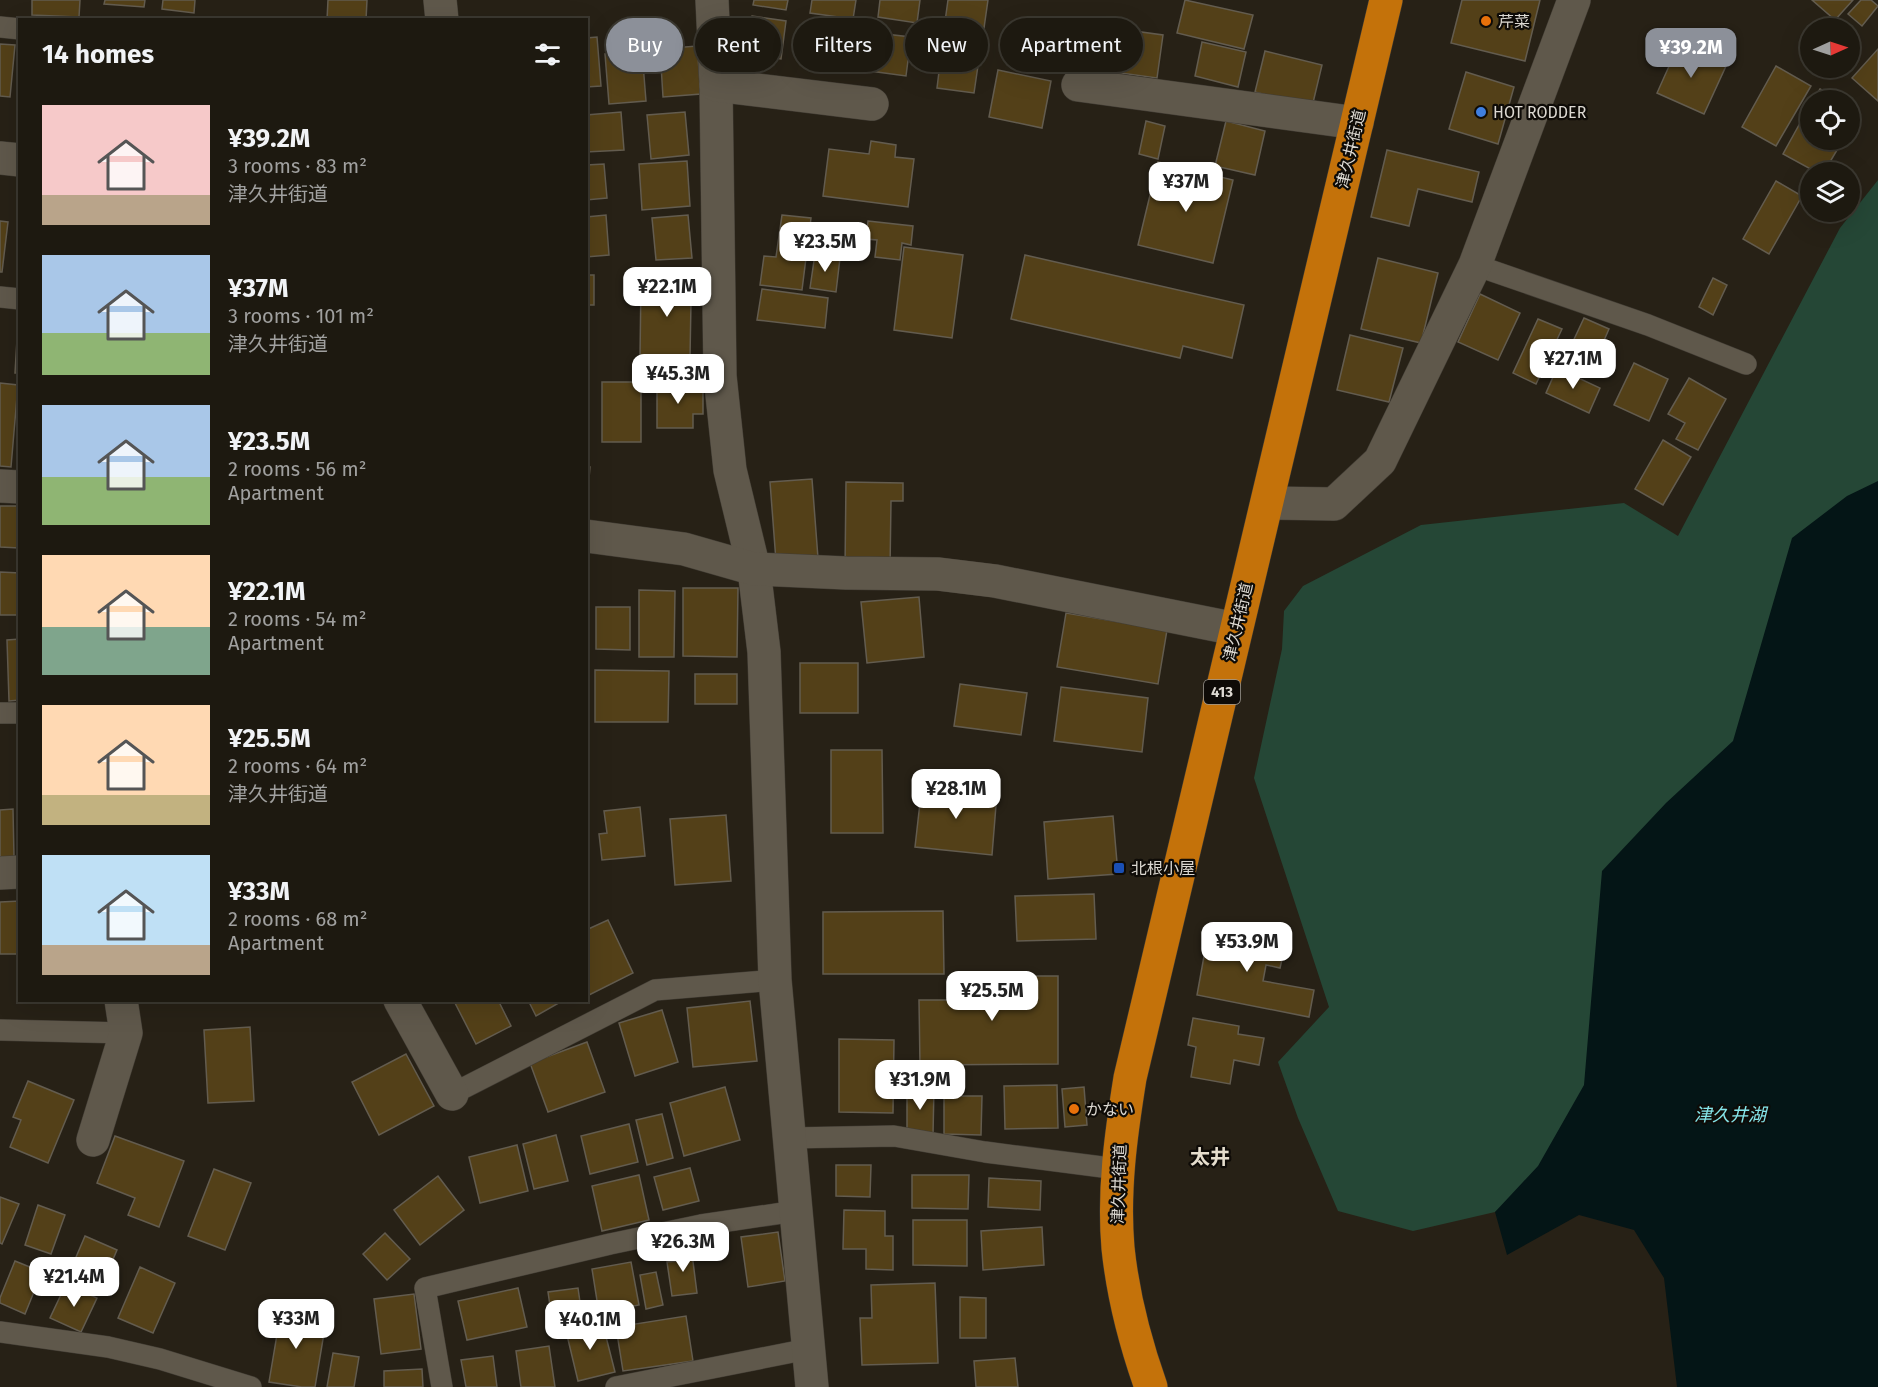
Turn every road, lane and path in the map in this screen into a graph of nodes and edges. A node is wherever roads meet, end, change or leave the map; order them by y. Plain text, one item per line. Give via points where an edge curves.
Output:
1 (440, 0) edge
2 (712, 0) edge
3 (1386, 0) edge
4 (1574, 0) edge
5 (442, 18) edge
6 (0, 27) edge
7 (18, 29) edge
8 (1078, 84) dead end
9 (716, 85) junction
10 (873, 104) dead end
11 (1357, 123) junction
12 (0, 158) edge
13 (18, 160) edge
14 (1475, 264) junction
15 (0, 297) edge
16 (18, 299) edge
17 (1746, 364) dead end
18 (0, 486) edge
19 (18, 487) edge
20 (1267, 503) junction
21 (588, 536) edge
22 (754, 569) junction
23 (1236, 630) junction
24 (0, 712) edge
25 (18, 713) edge
26 (0, 873) edge
27 (18, 873) edge
28 (775, 980) junction
29 (121, 1002) edge
30 (401, 1002) edge
31 (0, 1030) edge
32 (126, 1033) junction
33 (452, 1094) joint
34 (790, 1138) junction
35 (93, 1140) dead end
36 (1118, 1169) junction
37 (796, 1210) junction
38 (0, 1332) edge
39 (808, 1349) junction
40 (251, 1387) edge
41 (442, 1387) edge
42 (616, 1387) edge
43 (812, 1387) edge
44 (1151, 1387) edge

1 - 5 street
2 - 9 street
3 - 11 highway, 津久井街道 / 413
4 - 14 street
6 - 7 lane
8 - 11 street
9 - 10 street
9 - 22 street via 720,376 730,470
11 - 20 highway, 津久井街道 / 413
12 - 13 street
14 - 17 lane
14 - 20 street via 1380,461 1334,504
15 - 16 lane
18 - 19 street
20 - 23 highway, 津久井街道 / 413
21 - 22 street via 684,549
22 - 23 street via 938,574 995,581
22 - 28 street via 767,706
23 - 36 highway, 津久井街道 / 413 via 1130,1078
24 - 25 lane
26 - 27 street
28 - 33 lane via 655,990
28 - 34 street
29 - 32 street
30 - 33 street
31 - 32 lane
32 - 35 street
34 - 36 lane via 894,1136
34 - 37 street
36 - 44 highway, 津久井街道 / 413 via 1118,1247 1123,1282
37 - 39 street
37 - 41 lane via 701,1225 425,1288
38 - 40 lane via 108,1347
39 - 42 lane
39 - 43 street

